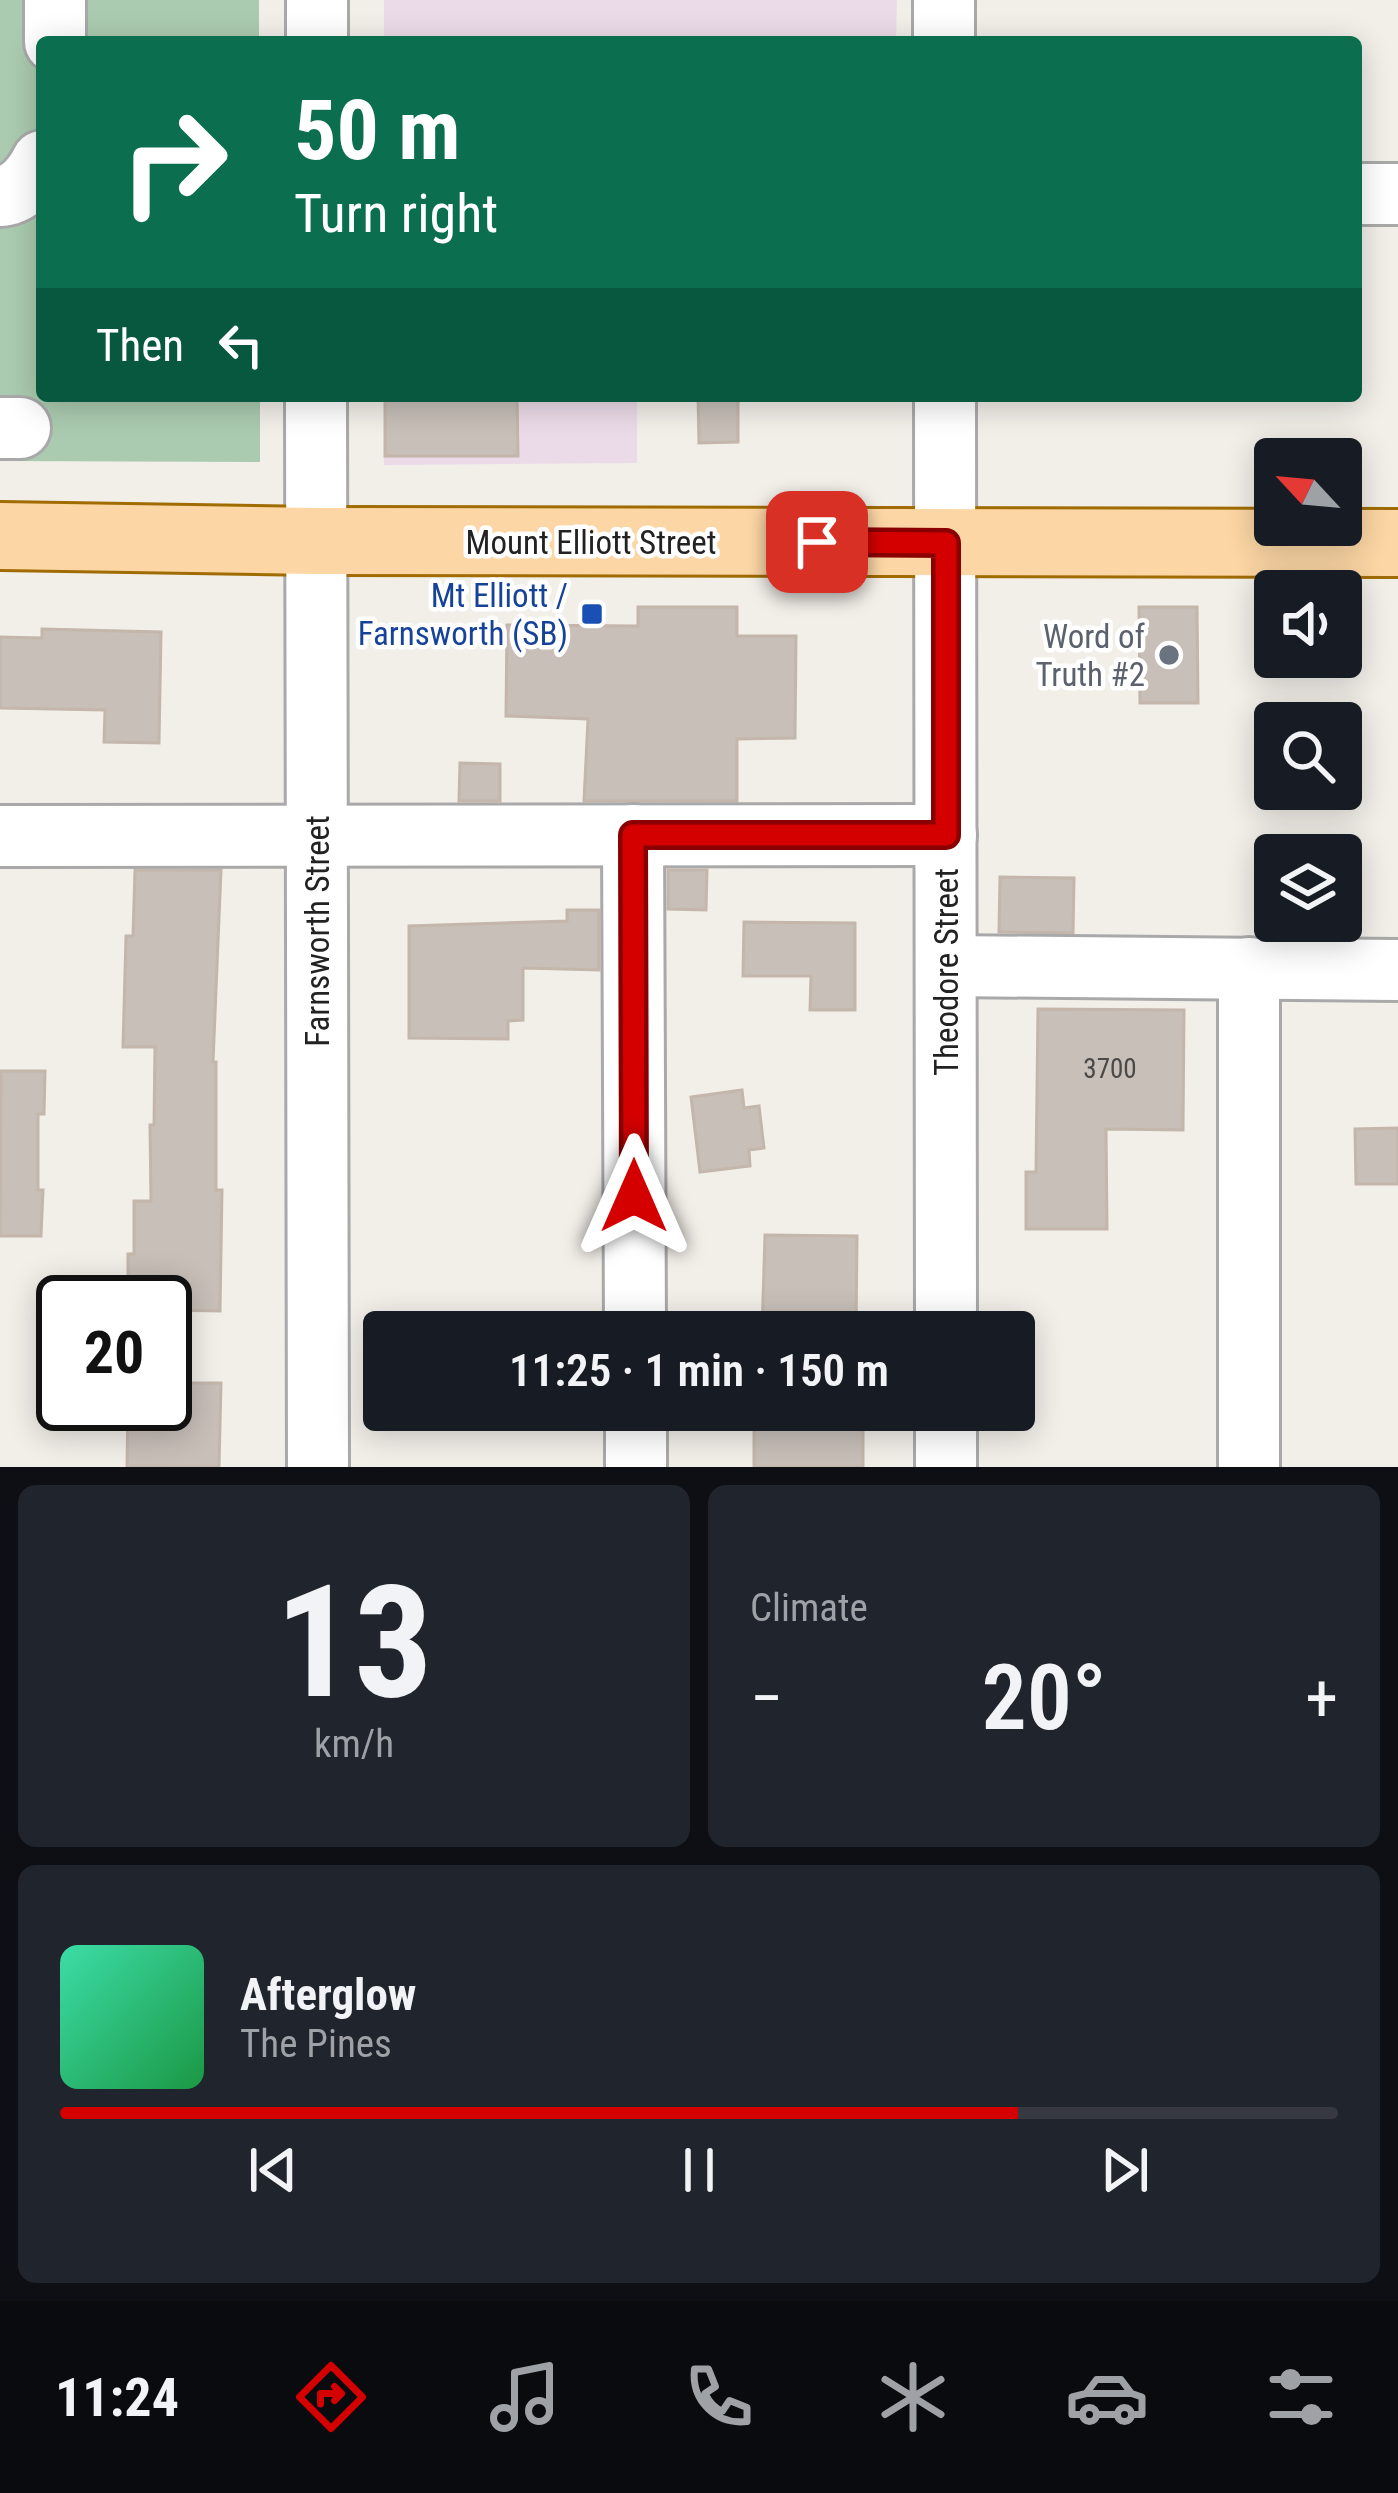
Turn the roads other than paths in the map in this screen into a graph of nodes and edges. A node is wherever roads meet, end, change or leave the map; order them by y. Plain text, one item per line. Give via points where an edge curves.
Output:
1 (55, 0) edge
2 (316, 0) edge
3 (944, 0) edge
4 (55, 36) edge
5 (316, 36) edge
6 (944, 36) edge
7 (36, 172) edge
8 (1362, 194) edge
9 (1398, 194) edge
10 (0, 196) edge
11 (316, 402) edge
12 (945, 402) edge
13 (0, 536) edge
14 (316, 541) junction
15 (946, 543) junction
16 (1398, 543) edge
17 (317, 835) junction
18 (633, 835) junction
19 (946, 835) junction
20 (0, 836) edge
21 (946, 966) junction
22 (1249, 968) junction
23 (1398, 970) edge
24 (635, 1311) edge
25 (946, 1311) edge
26 (636, 1431) edge
27 (946, 1431) edge
28 (318, 1467) edge
29 (636, 1467) edge
30 (946, 1467) edge
31 (1249, 1467) edge

1 - 4 street
2 - 5 street
3 - 6 street
7 - 10 street
8 - 9 street
11 - 14 street, Farnsworth Street
12 - 15 street, Theodore Street
13 - 14 main road, Mount Elliott Street
14 - 15 main road, Mount Elliott Street
14 - 17 street, Farnsworth Street
15 - 16 main road, Mount Elliott Street
15 - 19 street, Theodore Street
17 - 18 street
17 - 20 street
17 - 28 street, Farnsworth Street
18 - 19 street
18 - 24 street
19 - 21 street, Theodore Street
21 - 22 street
21 - 25 street, Theodore Street
22 - 23 street
22 - 31 street
26 - 29 street
27 - 30 street

